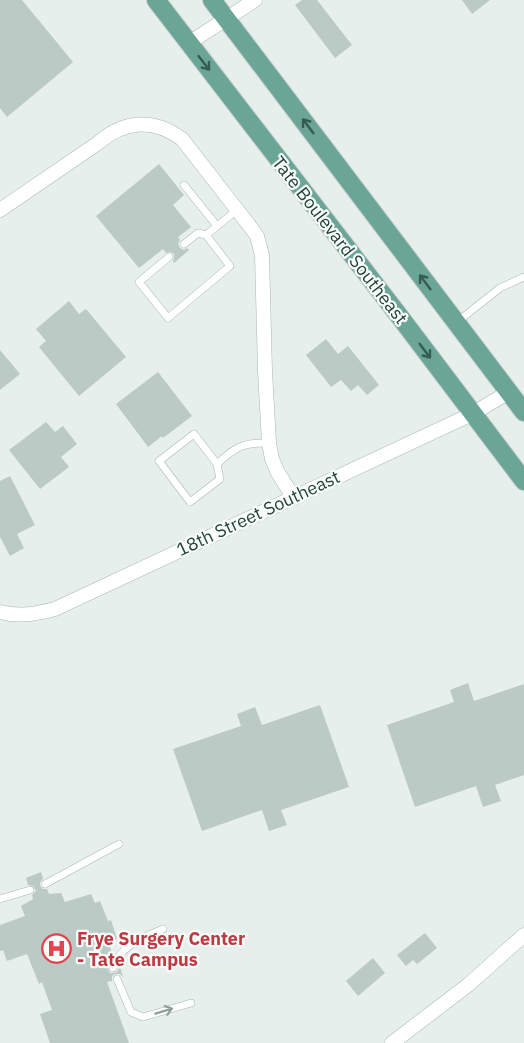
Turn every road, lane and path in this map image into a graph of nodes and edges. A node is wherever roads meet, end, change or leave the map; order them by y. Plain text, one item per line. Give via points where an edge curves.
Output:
1 (156, 0) edge
2 (212, 0) edge
3 (255, 0) edge
4 (226, 18) junction
5 (189, 43) junction
6 (184, 184) dead end
7 (0, 210) edge
8 (237, 210) junction
9 (217, 226) junction
10 (206, 235) junction
11 (184, 244) dead end
12 (169, 257) dead end
13 (524, 277) edge
14 (456, 322) junction
15 (509, 392) junction
16 (524, 412) edge
17 (472, 414) junction
18 (269, 443) junction
19 (217, 464) junction
20 (524, 481) edge
21 (293, 497) junction
22 (1, 613) edge
23 (119, 844) dead end
24 (45, 884) dead end
25 (30, 890) dead end
26 (0, 900) edge
27 (163, 929) dead end
28 (524, 935) edge
29 (113, 968) dead end
30 (117, 979) dead end
31 (191, 1003) dead end
32 (392, 1043) edge

1 - 5 main road, Tate Boulevard Southeast
2 - 4 main road
3 - 4 street
4 - 5 street
14 -> 4 main road
5 -> 17 main road, Tate Boulevard Southeast
6 - 9 lane
7 - 8 street via 113,132 139,124 157,126 182,139
8 - 9 lane
8 - 18 street via 256,236 262,255
9 - 10 lane
10 - 11 lane via 198,233
10 - 12 lane via 230,266 168,318 139,282
13 - 14 lane via 500,288
14 - 15 main road
15 - 16 main road
15 - 17 street, 18th Street Southeast
17 - 20 main road, Tate Boulevard Southeast
17 - 21 street, 18th Street Southeast
18 - 19 lane via 247,443
18 - 21 street via 277,471
19 - 19 lane via 220,479 190,502 159,461 194,434
21 - 22 street, 18th Street Southeast via 55,609 28,615
23 - 24 lane
25 - 26 lane
27 - 29 lane via 130,944 117,957
28 - 32 street via 468,985
30 -> 31 lane via 131,1012 143,1017

